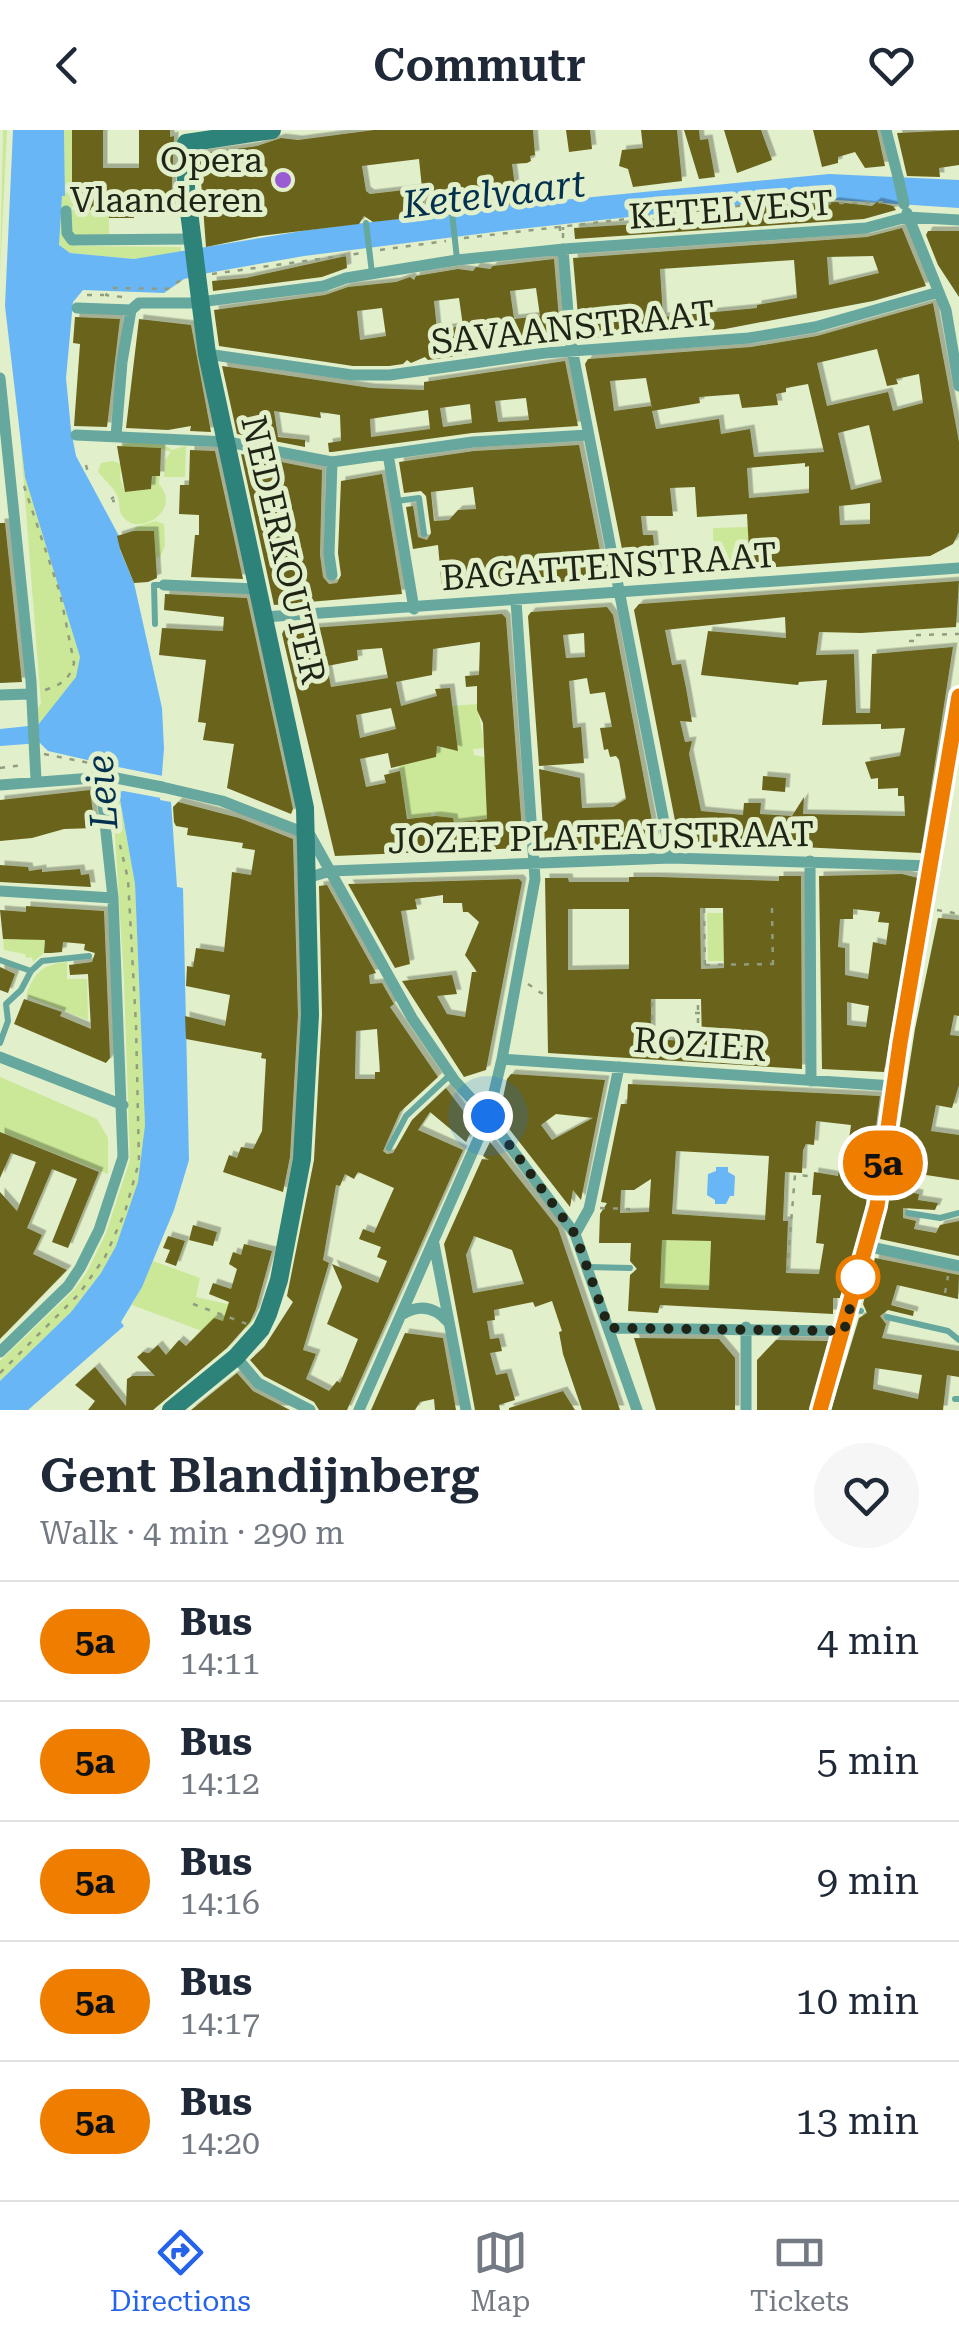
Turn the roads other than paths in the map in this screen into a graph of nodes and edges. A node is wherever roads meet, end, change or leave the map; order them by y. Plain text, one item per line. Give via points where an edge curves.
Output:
1 (272, 130) edge
2 (886, 130) edge
3 (186, 136) edge
4 (906, 210) junction
5 (66, 211) dead end
6 (452, 213) dead end
7 (959, 220) edge
8 (366, 223) dead end
9 (192, 244) junction
10 (563, 244) junction
11 (458, 260) junction
12 (372, 274) junction
13 (939, 292) junction
14 (200, 302) junction
15 (77, 308) dead end
16 (131, 310) junction
17 (574, 351) junction
18 (208, 354) junction
19 (956, 355) edge
20 (0, 378) edge
21 (959, 386) edge
22 (588, 434) junction
23 (76, 435) dead end
24 (116, 436) junction
25 (225, 442) junction
26 (4, 447) edge
27 (388, 454) junction
28 (332, 462) junction
29 (397, 501) junction
30 (424, 534) dead end
31 (959, 568) edge
32 (332, 575) dead end
33 (164, 585) joint
34 (257, 589) junction
35 (619, 593) junction
36 (516, 600) junction
37 (414, 609) junction
38 (264, 617) junction
39 (155, 624) dead end
40 (29, 694) junction
41 (0, 695) edge
42 (959, 696) edge
43 (100, 776) junction
44 (36, 780) junction
45 (0, 785) edge
46 (307, 834) junction
47 (670, 858) junction
48 (810, 861) junction
49 (535, 864) junction
50 (932, 866) junction
51 (330, 871) junction
52 (307, 878) junction
53 (0, 891) edge
54 (113, 898) junction
55 (89, 956) dead end
56 (0, 960) edge
57 (31, 971) junction
58 (2, 1004) edge
59 (0, 1043) edge
60 (0, 1057) edge
61 (502, 1059) junction
62 (620, 1067) junction
63 (450, 1074) junction
64 (810, 1080) junction
65 (894, 1086) junction
66 (123, 1105) junction
67 (488, 1116) junction
68 (390, 1148) dead end
69 (908, 1213) dead end
70 (959, 1213) edge
71 (575, 1234) junction
72 (434, 1244) junction
73 (866, 1246) junction
74 (587, 1266) junction
75 (955, 1266) edge
76 (630, 1268) dead end
77 (403, 1314) junction
78 (887, 1317) dead end
79 (449, 1324) junction
80 (746, 1327) junction
81 (609, 1328) junction
82 (844, 1331) junction
83 (959, 1340) edge
84 (0, 1352) edge
85 (236, 1356) junction
86 (171, 1410) edge
87 (310, 1410) edge
88 (358, 1410) edge
89 (466, 1410) edge
90 (637, 1410) edge
91 (746, 1410) edge
92 (820, 1410) edge

1 - 3 street
2 - 4 street, bridge
3 - 9 street, NEDERKOUTER
4 - 7 street, KETELVEST
4 - 10 street, KETELVEST via 866,228
4 - 13 street
5 - 9 street via 72,240
6 - 11 lane
8 - 12 lane
9 - 14 street, NEDERKOUTER
10 - 11 street, KETELVEST
10 - 17 street
11 - 12 street, KETELVEST
12 - 14 street, KETELVEST
13 - 17 street, SAVAANSTRAAT via 786,332
13 - 19 street
14 - 16 street, KETELVEST via 140,303
14 - 18 street, NEDERKOUTER
15 - 16 street, KETELVEST
16 - 24 street
17 - 18 street, SAVAANSTRAAT via 368,376
17 - 22 street
18 - 25 street, NEDERKOUTER
19 - 21 street
20 - 26 street
22 - 27 street
22 - 35 street
23 - 24 street
24 - 25 street
25 - 28 street
25 - 34 street, NEDERKOUTER
26 - 40 street
27 - 28 street
27 - 29 street
28 - 32 street
29 - 30 lane via 419,498
29 - 37 street
31 - 35 street, BAGATTENSTRAAT
33 - 34 street
33 - 39 lane via 154,584
34 - 38 street, NEDERKOUTER
35 - 36 street, BAGATTENSTRAAT
35 - 47 street
36 - 37 street, BAGATTENSTRAAT
36 - 49 street
37 - 38 street, BAGATTENSTRAAT
38 - 46 street, NEDERKOUTER
40 - 41 street
40 - 44 street
42 - 50 street via 948,724
43 - 44 street
43 - 46 street, bridge via 116,771
43 - 54 street
44 - 45 street
46 - 51 street
46 - 52 street, NEDERKOUTER
47 - 48 street, JOZEF PLATEAUSTRAAT
47 - 49 street, JOZEF PLATEAUSTRAAT
48 - 50 street, JOZEF PLATEAUSTRAAT
48 - 64 street
49 - 51 street, JOZEF PLATEAUSTRAAT
49 - 61 street
50 - 65 street
51 - 52 street, JOZEF PLATEAUSTRAAT
51 - 63 street
52 - 85 street, NEDERKOUTER via 310,1030 302,1159 273,1299 261,1328
53 - 54 street
54 - 66 street
55 - 57 lane via 49,958
56 - 57 lane
57 - 58 lane via 21,990
58 - 59 lane via 8,1021
60 - 66 street
61 - 62 street, ROZIER
61 - 67 street
62 - 64 street, ROZIER
62 - 71 street via 589,1209
63 - 67 street
63 - 68 lane via 406,1116
64 - 65 street, ROZIER
65 - 73 street via 882,1207
66 - 84 street via 124,1158 90,1250 68,1286
67 - 71 street
67 - 72 street
69 - 70 lane
71 - 74 street
72 - 77 street
72 - 79 street
73 - 75 street
73 - 82 street via 855,1310
74 - 76 lane
74 - 81 street
77 - 79 street via 425,1308
77 - 88 street
78 - 83 lane via 948,1331
79 - 89 street
80 - 81 street
80 - 82 street
80 - 91 street
81 - 90 street
82 - 92 street
85 - 86 street, NEDERKOUTER
85 - 87 street via 258,1382

